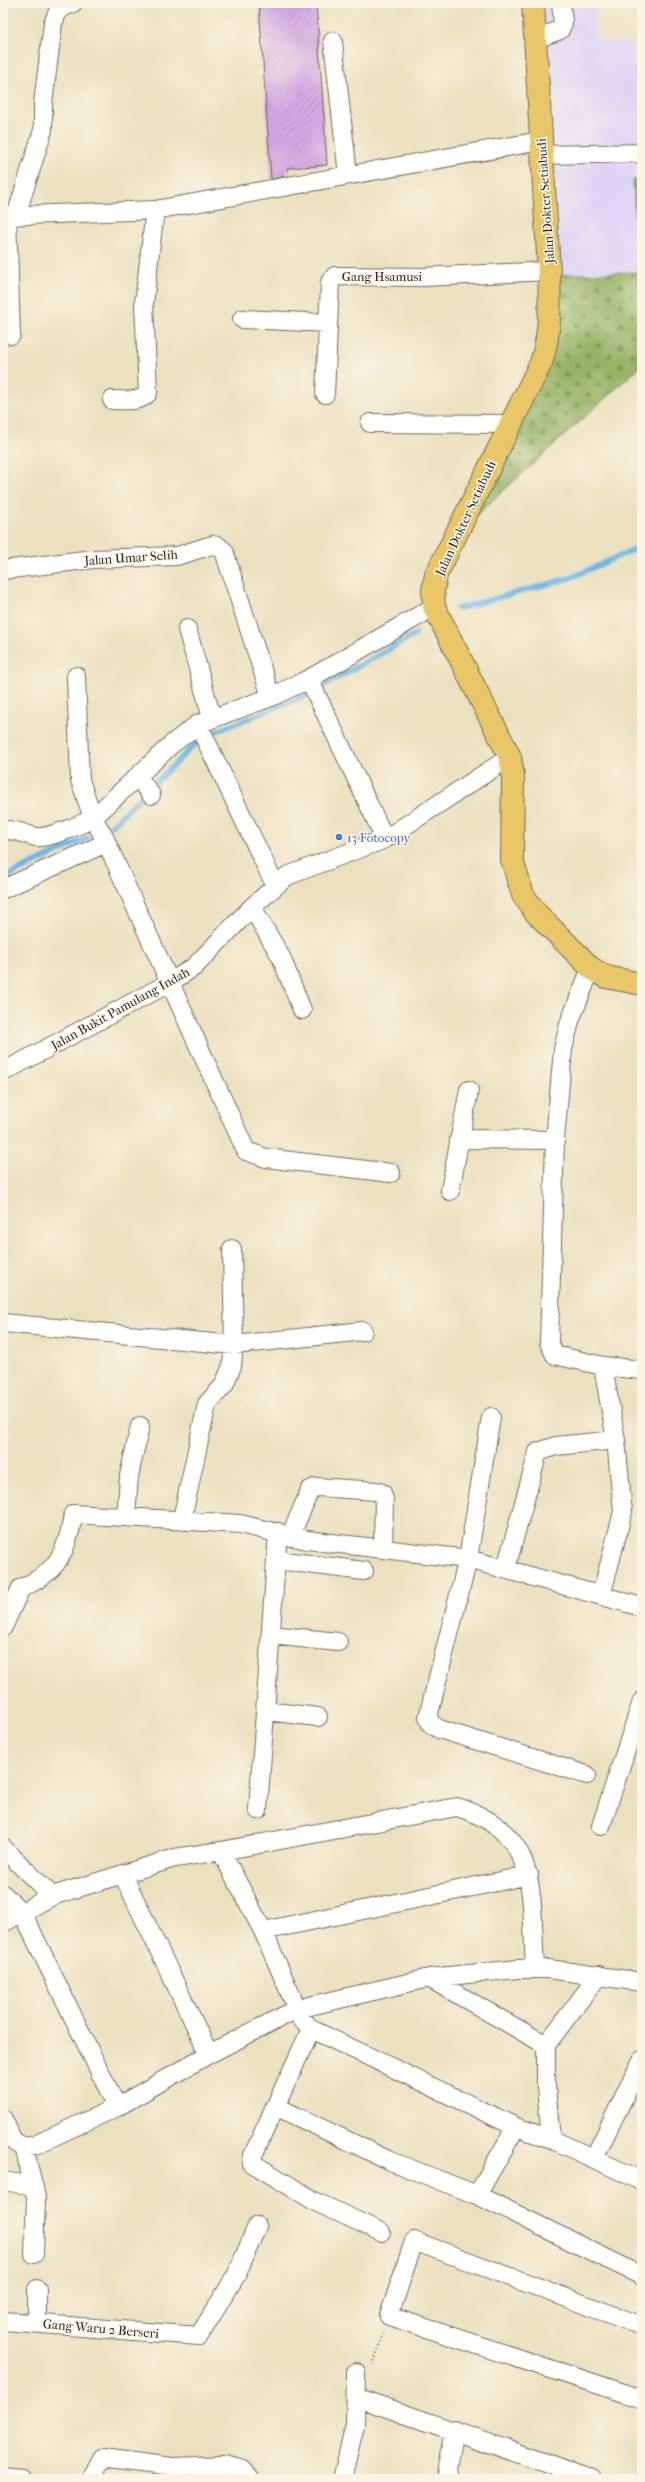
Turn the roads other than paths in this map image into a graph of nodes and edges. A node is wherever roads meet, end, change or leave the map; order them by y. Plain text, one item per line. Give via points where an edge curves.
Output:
1 (73, 3) edge
2 (533, 3) edge
3 (561, 3) edge
4 (535, 39) junction
5 (333, 41) dead end
6 (541, 148) junction
7 (642, 153) edge
8 (348, 175) junction
9 (155, 210) junction
10 (9, 216) edge
11 (549, 271) junction
12 (242, 319) dead end
13 (328, 323) junction
14 (11, 335) dead end
15 (325, 394) dead end
16 (112, 400) dead end
17 (370, 423) dead end
18 (510, 424) junction
19 (3, 570) edge
20 (434, 607) junction
21 (187, 629) dead end
22 (76, 676) dead end
23 (313, 687) junction
24 (271, 697) junction
25 (204, 725) junction
26 (510, 757) junction
27 (93, 818) junction
28 (3, 830) edge
29 (385, 839) junction
30 (106, 842) junction
31 (275, 885) junction
32 (3, 889) edge
33 (252, 907) junction
34 (591, 968) junction
35 (169, 983) junction
36 (642, 984) edge
37 (302, 1010) dead end
38 (3, 1072) edge
39 (469, 1090) dead end
40 (459, 1139) junction
41 (555, 1140) junction
42 (391, 1173) dead end
43 (450, 1191) dead end
44 (232, 1249) dead end
45 (3, 1323) edge
46 (363, 1331) dead end
47 (234, 1345) junction
48 (603, 1366) junction
49 (642, 1370) edge
50 (492, 1417) dead end
51 (140, 1426) dead end
52 (616, 1440) junction
53 (126, 1517) junction
54 (182, 1519) junction
55 (284, 1534) junction
56 (383, 1549) junction
57 (468, 1559) junction
58 (277, 1560) junction
59 (506, 1568) junction
60 (364, 1571) dead end
61 (601, 1596) junction
62 (642, 1607) edge
63 (3, 1627) edge
64 (271, 1635) junction
65 (338, 1642) dead end
66 (642, 1701) edge
67 (266, 1711) junction
68 (318, 1717) dead end
69 (587, 1774) dead end
70 (258, 1810) dead end
71 (601, 1826) dead end
72 (3, 1848) edge
73 (221, 1852) junction
74 (123, 1875) junction
75 (529, 1875) junction
76 (3, 1894) edge
77 (52, 1896) junction
78 (23, 1914) junction
79 (3, 1923) edge
80 (263, 1931) junction
81 (535, 1968) junction
82 (599, 1975) junction
83 (430, 1978) junction
84 (642, 1982) edge
85 (297, 2009) junction
86 (311, 2029) junction
87 (546, 2045) junction
88 (209, 2054) junction
89 (642, 2060) edge
90 (117, 2107) junction
91 (277, 2107) junction
92 (3, 2119) edge
93 (516, 2127) junction
94 (550, 2139) junction
95 (24, 2147) junction
96 (594, 2158) junction
97 (3, 2181) edge
98 (642, 2181) edge
99 (34, 2186) junction
100 (477, 2196) junction
101 (257, 2226) dead end
102 (381, 2232) dead end
103 (34, 2254) dead end
104 (642, 2276) edge
105 (37, 2289) dead end
106 (3, 2321) edge
107 (37, 2323) junction
108 (642, 2326) edge
109 (356, 2372) dead end
110 (642, 2399) edge
111 (364, 2400) road end
112 (454, 2430) junction
113 (3, 2477) edge
114 (24, 2479) edge
115 (91, 2479) edge
116 (250, 2479) edge
117 (342, 2479) edge
118 (449, 2479) edge
119 (592, 2479) edge

1 - 10 street via 59,9 53,24 43,104 43,130
2 - 4 main road, Jalan Dokter Setiabudi
3 - 4 street via 563,23 560,30
4 - 6 main road, Jalan Dokter Setiabudi
5 - 8 street
6 - 7 street
6 - 8 street
6 - 11 main road, Jalan Dokter Setiabudi
8 - 9 street
9 - 10 street
9 - 16 street via 144,303 148,393 144,398 137,400
10 - 14 street
11 - 13 street, Gang Hsamusi via 423,277 335,276 330,282
11 - 18 main road, Jalan Dokter Setiabudi via 548,342 541,363
12 - 13 street
13 - 15 street, Gang Hsamusi
17 - 18 street
18 - 20 main road, Jalan Dokter Setiabudi via 436,575
19 - 24 street, Jalan Umar Selih via 93,559 177,556 212,545 218,546 224,552
20 - 23 street
20 - 26 main road, Jalan Dokter Setiabudi
21 - 25 street
22 - 27 street via 80,780
23 - 24 street
23 - 29 street
24 - 25 street
25 - 27 street via 172,744 145,786
25 - 31 street via 213,752
26 - 29 street, Jalan Bukit Pamulang Indah
26 - 34 main road, Jalan Dokter Setiabudi via 513,775 512,860 518,885 536,914
27 - 28 street via 82,825 38,837 16,829
27 - 30 street
29 - 31 street, Jalan Bukit Pamulang Indah via 287,876
30 - 32 street
30 - 35 street
31 - 33 street, Jalan Bukit Pamulang Indah
33 - 35 street, Jalan Bukit Pamulang Indah via 194,967
33 - 37 street via 280,957
34 - 36 main road, Jalan Dokter Setiabudi via 606,977
34 - 41 street via 565,1037
35 - 38 street, Jalan Bukit Pamulang Indah
35 - 42 street via 246,1151 266,1158
39 - 40 street
40 - 41 street
40 - 43 street
41 - 48 street via 549,1344 555,1355
44 - 47 street
45 - 47 street
46 - 47 street
47 - 54 street via 232,1366 227,1378 208,1404
48 - 49 street
48 - 52 street
50 - 57 street
51 - 53 street via 129,1476
52 - 59 street via 556,1446 538,1452
52 - 61 street via 623,1512
53 - 54 street
53 - 63 street via 73,1514 62,1559 33,1583 21,1588
54 - 55 street via 240,1524
55 - 56 street
55 - 56 street via 310,1490 317,1487 376,1491 382,1493 384,1499
55 - 58 street
56 - 57 street
57 - 59 street
57 - 69 street via 428,1717 431,1724 439,1729
58 - 60 street
58 - 64 street
59 - 61 street
61 - 62 street
64 - 65 street
64 - 67 street
66 - 71 street
67 - 68 street
67 - 70 street
72 - 77 street
73 - 74 street via 175,1858
73 - 75 street via 457,1807 494,1823 511,1837
73 - 80 street
74 - 77 street
74 - 88 street
75 - 80 street
75 - 81 street
76 - 78 street
77 - 78 street
78 - 79 street
78 - 90 street
80 - 85 street
81 - 82 street
81 - 83 street
82 - 84 street
82 - 87 street
83 - 85 street
83 - 87 street
85 - 86 street via 300,2018
85 - 88 street
86 - 91 street
86 - 93 street
87 - 94 street
88 - 90 street
89 - 96 street
90 - 95 street via 35,2145
91 - 100 street via 388,2160
91 - 102 street via 253,2155 252,2163 316,2202
92 - 95 street via 14,2141
93 - 94 street
93 - 100 street
94 - 96 street
95 - 99 street
96 - 98 street
97 - 99 street
99 - 103 street
100 - 104 street
101 - 107 street, Gang Waru 2 Berseri via 237,2274 199,2336
105 - 107 street
106 - 107 street, Gang Waru 2 Berseri
108 - 110 street via 414,2241 389,2316
109 - 117 street via 355,2425
111 - 112 street
112 - 118 street via 447,2468
112 - 119 street
113 - 114 street
115 - 116 street via 102,2458 172,2468 225,2465 243,2470

